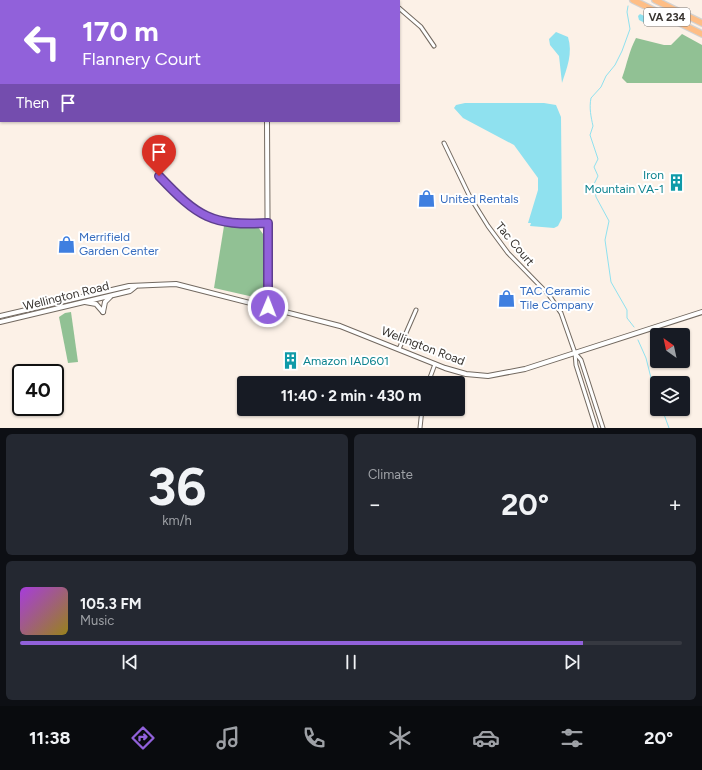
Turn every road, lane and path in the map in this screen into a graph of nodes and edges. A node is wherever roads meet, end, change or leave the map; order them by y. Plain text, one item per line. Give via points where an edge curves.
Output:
1 (633, 0) edge
2 (655, 0) edge
3 (400, 9) edge
4 (702, 23) edge
5 (702, 34) edge
6 (434, 46) dead end
7 (0, 72) edge
8 (0, 77) edge
9 (268, 122) edge
10 (444, 143) dead end
11 (159, 176) dead end
12 (268, 223) junction
13 (135, 287) junction
14 (114, 295) junction
15 (83, 302) junction
16 (268, 307) junction
17 (416, 310) dead end
18 (702, 312) edge
19 (0, 316) edge
20 (0, 322) edge
21 (399, 349) junction
22 (575, 353) junction
23 (435, 364) junction
24 (431, 376) edge
25 (421, 416) edge
26 (420, 428) edge
27 (596, 428) edge
28 (603, 428) edge

1 - 5 highway, VA 234
2 - 4 highway, VA 234
3 - 6 street via 421,27
7 - 8 main road
9 - 12 main road
10 - 22 street, Tac Court via 470,197 488,226 555,303
11 - 12 street via 184,202 210,218 226,223
12 - 16 main road
13 - 14 main road, Wellington Road
13 - 16 main road, Wellington Road via 181,285
13 - 19 main road, Wellington Road via 128,286
14 - 15 main road, Wellington Road
14 - 15 main road via 105,302 103,312 96,304
15 - 20 main road, Wellington Road
16 - 21 main road, Wellington Road via 340,326
17 - 21 street
18 - 22 main road, Wellington Road
21 - 23 main road, Wellington Road
22 - 23 main road, Wellington Road via 496,375 466,374
22 - 27 street via 576,365
22 - 28 street via 581,360
23 - 24 street
25 - 26 street

